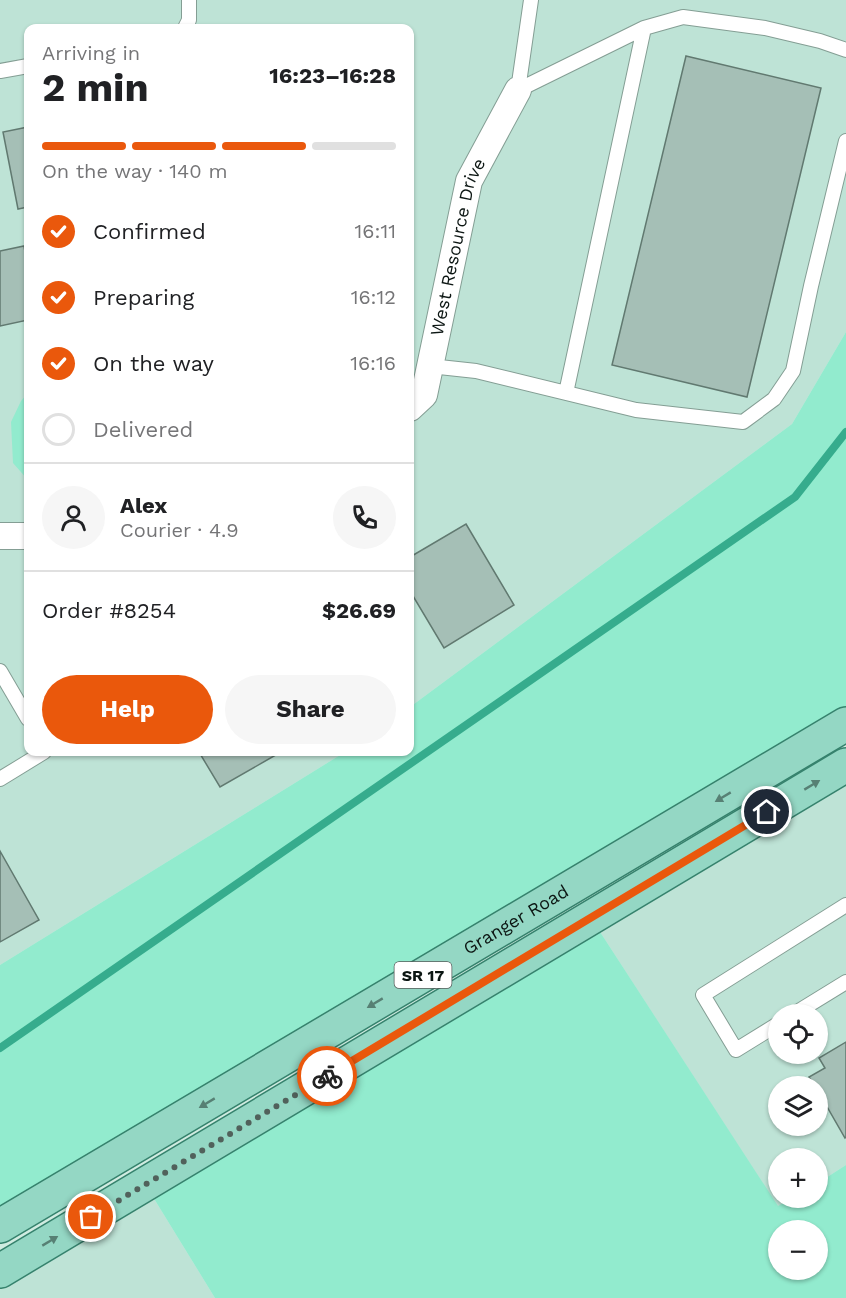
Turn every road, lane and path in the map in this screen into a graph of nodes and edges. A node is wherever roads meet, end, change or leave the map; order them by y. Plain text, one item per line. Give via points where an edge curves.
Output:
1 (189, 0) edge
2 (531, 0) edge
3 (186, 24) edge
4 (644, 28) junction
5 (846, 50) edge
6 (24, 67) edge
7 (0, 71) edge
8 (518, 90) junction
9 (846, 141) edge
10 (430, 366) junction
11 (566, 393) junction
12 (414, 404) edge
13 (0, 536) edge
14 (24, 536) edge
15 (0, 671) edge
16 (24, 712) edge
17 (846, 724) edge
18 (37, 756) edge
19 (846, 765) edge
20 (0, 779) edge
21 (846, 905) edge
22 (846, 982) edge
23 (810, 1004) edge
24 (768, 1030) edge
25 (0, 1226) edge
26 (0, 1271) edge

1 - 3 lane
2 - 8 lane
4 - 5 lane via 683,17 765,28
4 - 8 lane
4 - 11 lane
6 - 7 lane
8 - 10 street, West Resource Drive via 469,181
9 - 11 lane via 793,371 774,399 743,422 636,410
10 - 11 lane via 476,371
10 - 12 street, West Resource Drive via 424,394
13 - 14 street
15 - 16 lane
17 -> 25 main road, Granger Road / SR 17
18 - 20 lane
26 -> 19 main road, Granger Road / SR 17
21 - 24 lane via 703,995 735,1050
22 - 23 lane

